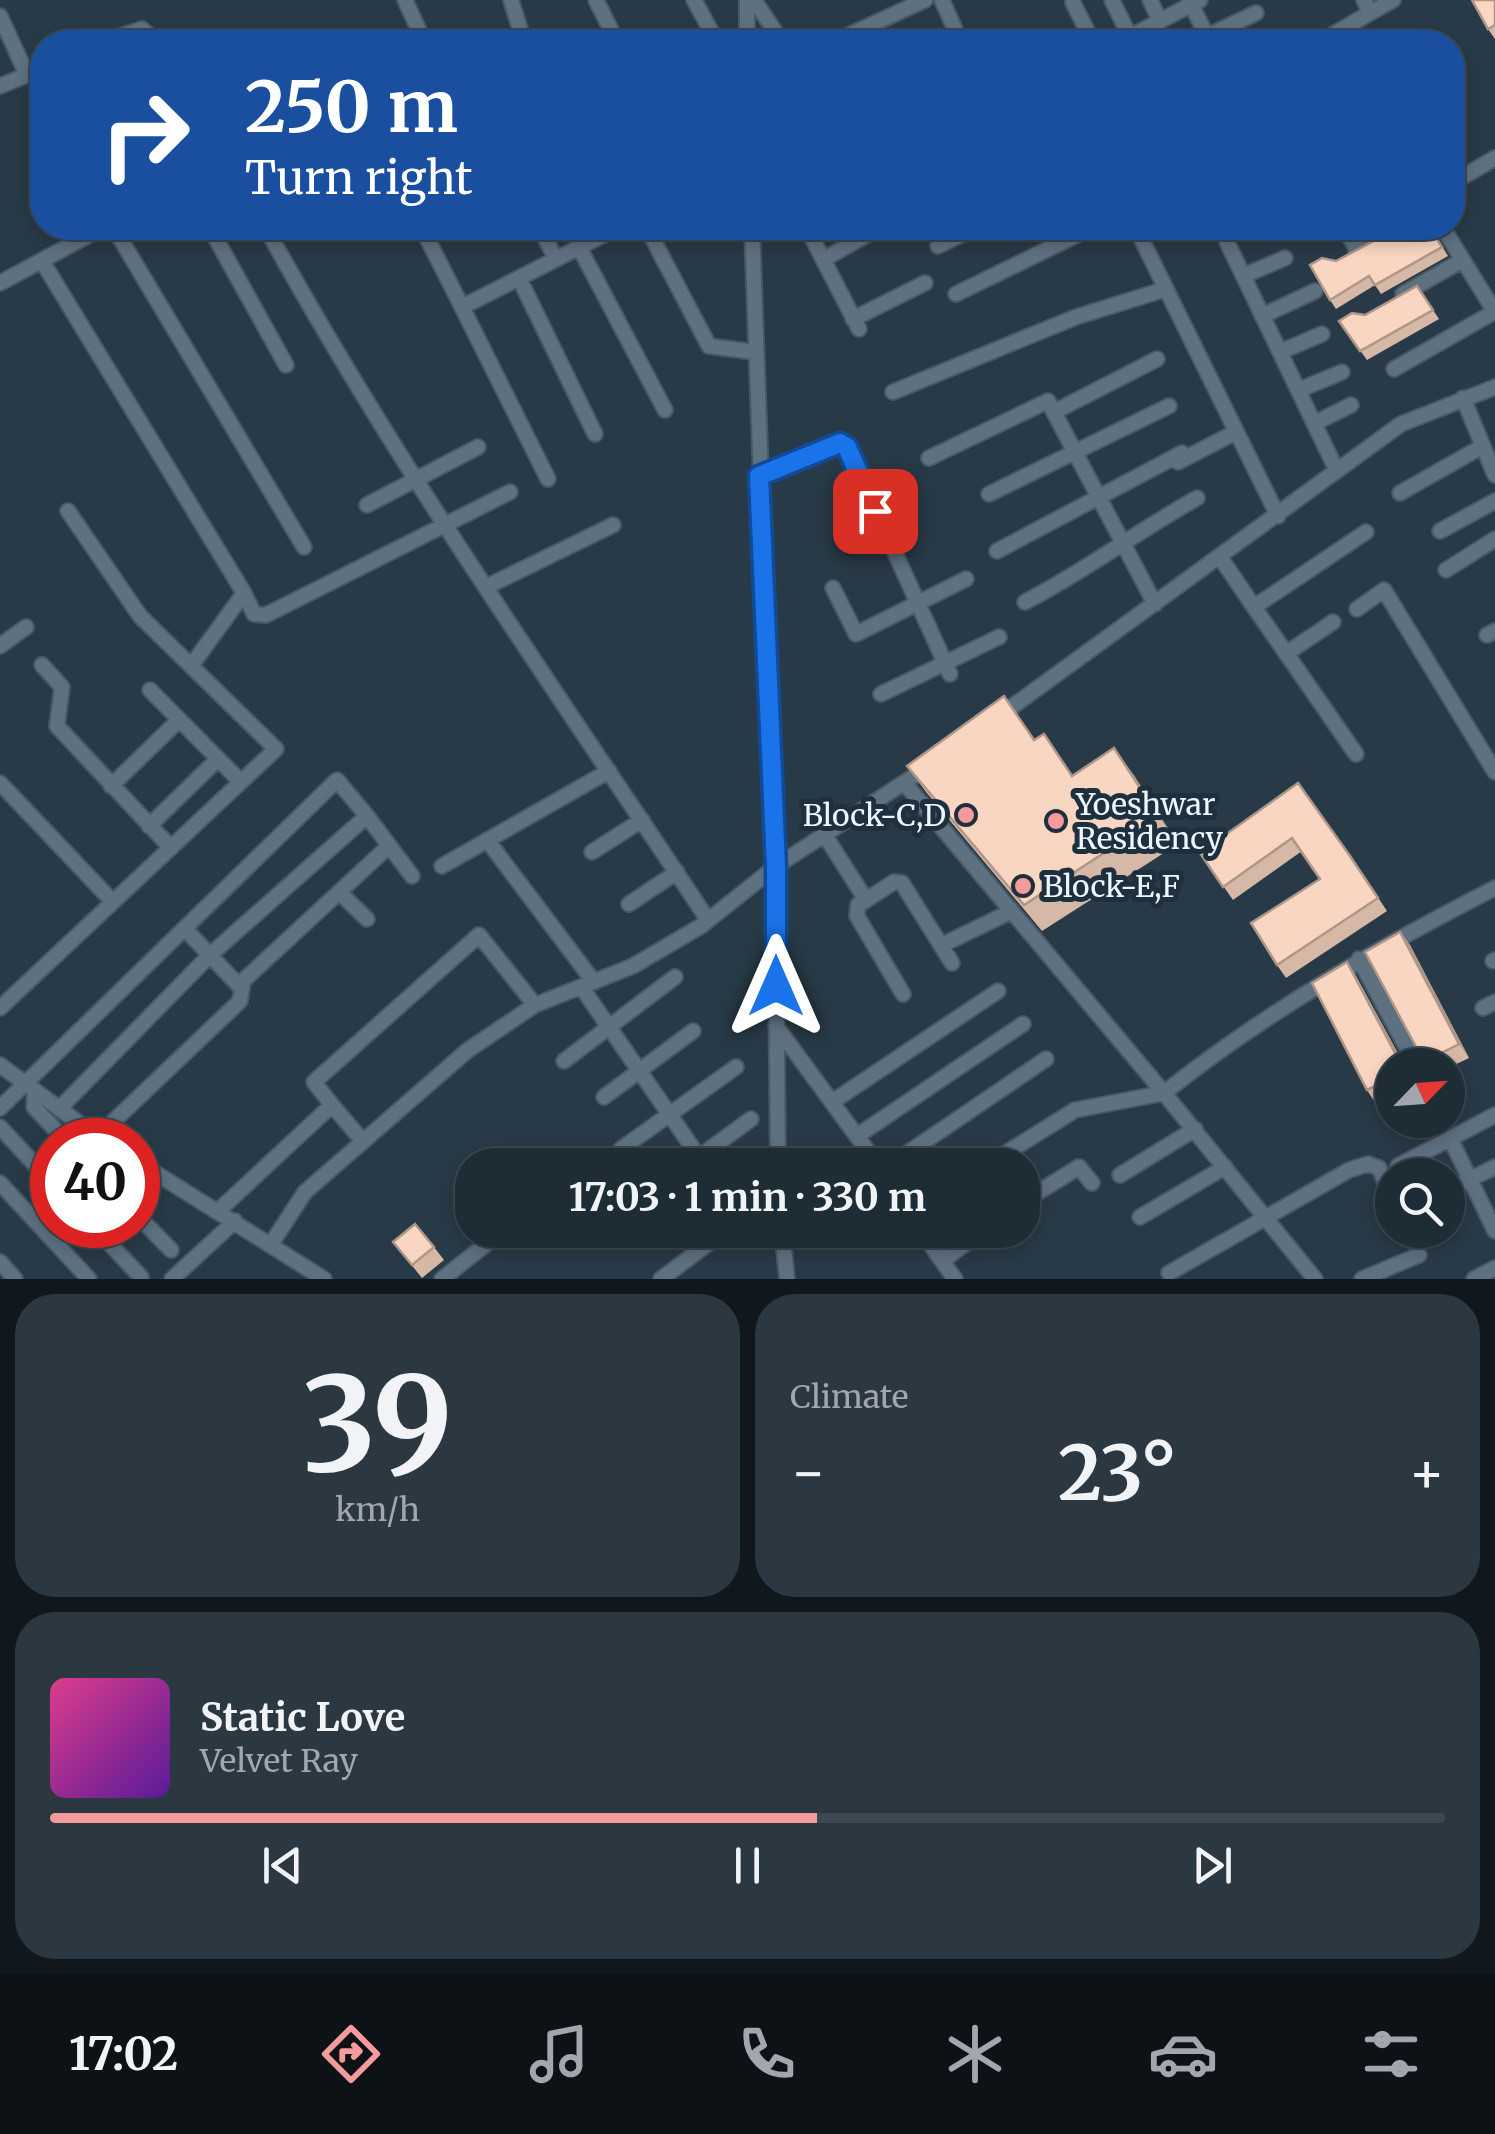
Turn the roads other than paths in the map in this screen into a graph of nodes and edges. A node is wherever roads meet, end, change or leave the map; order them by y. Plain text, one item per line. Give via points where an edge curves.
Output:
1 (405, 0) edge
2 (510, 0) edge
3 (596, 0) edge
4 (694, 0) edge
5 (751, 0) edge
6 (925, 0) edge
7 (942, 0) edge
8 (1112, 0) edge
9 (1150, 0) edge
10 (1392, 0) edge
11 (1193, 2) edge
12 (1073, 3) dead end
13 (1367, 6) edge
14 (1256, 13) dead end
15 (0, 16) edge
16 (1160, 20) junction
17 (419, 30) edge
18 (520, 30) edge
19 (611, 30) edge
20 (710, 30) edge
21 (749, 30) edge
22 (773, 30) edge
23 (860, 30) edge
24 (955, 30) edge
25 (1087, 30) edge
26 (1122, 30) edge
27 (1142, 30) edge
28 (1201, 30) edge
29 (1223, 30) edge
30 (1336, 30) edge
31 (30, 75) edge
32 (27, 76) junction
33 (0, 86) edge
34 (1495, 158) edge
35 (1465, 175) edge
36 (80, 240) edge
37 (121, 240) edge
38 (217, 240) edge
39 (273, 240) edge
40 (428, 240) edge
41 (546, 240) edge
42 (593, 240) edge
43 (653, 240) edge
44 (752, 240) edge
45 (813, 240) edge
46 (858, 240) edge
47 (950, 240) edge
48 (1066, 240) edge
49 (1142, 240) edge
50 (1228, 240) edge
51 (1351, 240) edge
52 (1376, 240) edge
53 (1451, 240) edge
54 (938, 246) dead end
55 (579, 247) junction
56 (1357, 250) junction
57 (556, 258) junction
58 (824, 258) junction
59 (1284, 258) dead end
60 (42, 260) junction
61 (1464, 260) junction
62 (1337, 261) edge
63 (1243, 276) junction
64 (2, 278) edge
65 (519, 278) junction
66 (925, 283) dead end
67 (1166, 290) junction
68 (1315, 291) dead end
69 (956, 294) dead end
70 (1382, 306) edge
71 (462, 308) junction
72 (1495, 312) edge
73 (1262, 316) junction
74 (1322, 334) dead end
75 (754, 352) junction
76 (1280, 352) junction
77 (1158, 359) dead end
78 (286, 365) dead end
79 (1394, 369) dead end
80 (1342, 372) dead end
81 (1495, 387) edge
82 (1299, 390) junction
83 (894, 392) dead end
84 (1463, 398) junction
85 (1351, 405) dead end
86 (1169, 406) dead end
87 (666, 410) dead end
88 (1054, 412) junction
89 (1314, 423) junction
90 (1236, 432) junction
91 (595, 434) dead end
92 (1483, 446) junction
93 (478, 448) dead end
94 (1075, 452) junction
95 (929, 458) dead end
96 (1338, 470) junction
97 (1495, 475) edge
98 (759, 476) junction
99 (418, 479) junction
100 (548, 479) dead end
101 (510, 492) dead end
102 (1400, 493) dead end
103 (989, 494) dead end
104 (1197, 498) dead end
105 (1098, 499) junction
106 (1495, 501) edge
107 (367, 505) dead end
108 (68, 512) dead end
109 (1278, 516) junction
110 (446, 524) junction
111 (613, 524) dead end
112 (1440, 531) dead end
113 (1366, 532) dead end
114 (1495, 539) edge
115 (1121, 541) junction
116 (304, 547) dead end
117 (997, 550) dead end
118 (1220, 557) junction
119 (1446, 570) dead end
120 (966, 580) dead end
121 (486, 588) junction
122 (833, 588) dead end
123 (244, 593) junction
124 (1025, 602) dead end
125 (1155, 604) junction
126 (918, 606) junction
127 (1254, 607) junction
128 (1357, 609) dead end
129 (1333, 622) dead end
130 (26, 627) dead end
131 (999, 636) dead end
132 (0, 646) edge
133 (1286, 654) junction
134 (42, 665) dead end
135 (191, 666) junction
136 (948, 669) junction
137 (150, 690) dead end
138 (882, 694) dead end
139 (180, 720) junction
140 (983, 726) edge
141 (946, 753) edge
142 (1356, 754) dead end
143 (218, 759) junction
144 (610, 771) junction
145 (1495, 772) edge
146 (241, 782) junction
147 (0, 783) edge
148 (906, 784) junction
149 (111, 786) junction
150 (368, 816) junction
151 (642, 820) junction
152 (149, 826) junction
153 (826, 837) junction
154 (487, 840) junction
155 (388, 846) junction
156 (171, 848) junction
157 (592, 852) dead end
158 (442, 866) dead end
159 (776, 867) junction
160 (676, 872) junction
161 (412, 876) dead end
162 (1495, 888) edge
163 (339, 892) junction
164 (866, 900) junction
165 (113, 902) junction
166 (629, 904) dead end
167 (1012, 911) junction
168 (367, 920) dead end
169 (708, 920) junction
170 (185, 928) junction
171 (942, 945) junction
172 (210, 955) junction
173 (1360, 959) junction
174 (952, 964) dead end
175 (675, 976) dead end
176 (588, 985) junction
177 (242, 989) junction
178 (998, 991) dead end
179 (903, 994) dead end
180 (535, 1005) junction
181 (0, 1008) edge
182 (1023, 1024) dead end
183 (608, 1026) junction
184 (776, 1026) junction
185 (693, 1030) dead end
186 (1407, 1048) edge
187 (1046, 1058) dead end
188 (564, 1061) dead end
189 (0, 1064) edge
190 (736, 1067) dead end
191 (640, 1070) junction
192 (31, 1087) junction
193 (1164, 1093) junction
194 (604, 1097) dead end
195 (832, 1102) junction
196 (332, 1105) junction
197 (0, 1108) edge
198 (60, 1108) junction
199 (668, 1113) junction
200 (1495, 1114) edge
201 (44, 1118) edge
202 (73, 1118) edge
203 (120, 1118) edge
204 (752, 1119) dead end
205 (0, 1128) edge
206 (1195, 1129) junction
207 (1465, 1130) edge
208 (857, 1136) junction
209 (1450, 1138) joint
210 (361, 1139) junction
211 (624, 1148) edge
212 (686, 1148) edge
213 (711, 1148) edge
214 (778, 1148) edge
215 (866, 1148) edge
216 (915, 1148) edge
217 (1014, 1148) edge
218 (1413, 1158) edge
219 (30, 1160) edge
220 (1225, 1167) junction
221 (1375, 1167) edge
222 (1495, 1167) edge
223 (1120, 1174) dead end
224 (160, 1175) edge
225 (1470, 1178) junction
226 (1465, 1181) edge
227 (0, 1183) edge
228 (1092, 1183) dead end
229 (1040, 1191) edge
230 (218, 1211) junction
231 (1264, 1216) junction
232 (1140, 1217) dead end
233 (235, 1221) junction
234 (1495, 1230) edge
235 (160, 1239) edge
236 (270, 1244) junction
237 (114, 1248) edge
238 (481, 1248) edge
239 (702, 1248) edge
240 (783, 1248) edge
241 (933, 1248) edge
242 (960, 1248) edge
243 (170, 1250) dead end
244 (1419, 1254) dead end
245 (942, 1261) junction
246 (0, 1262) edge
247 (1495, 1268) edge
248 (1169, 1273) dead end
249 (141, 1277) edge
250 (15, 1279) edge
251 (89, 1279) edge
252 (172, 1279) edge
253 (324, 1279) edge
254 (442, 1279) edge
255 (661, 1279) edge
256 (786, 1279) edge
257 (955, 1279) edge
258 (1315, 1279) edge
259 (1362, 1279) edge
260 (1474, 1279) edge

1 - 17 street
2 - 18 street
3 - 19 street
4 - 20 street
5 - 21 street
5 - 22 street
6 - 23 street
7 - 24 street
8 - 26 street
9 - 16 street
10 - 13 street
11 - 16 street
11 - 28 street
12 - 25 street
13 - 30 street
14 - 29 street
15 - 32 street
16 - 27 street
31 - 32 street
32 - 33 street
34 - 35 street
36 - 60 street
37 - 116 street
38 - 78 street
39 - 99 street
40 - 71 street
41 - 57 street
42 - 55 street
43 - 75 street via 709,346
44 - 75 street
45 - 58 street
46 - 58 street
47 - 54 street
48 - 69 street
49 - 67 street
50 - 63 street
51 - 56 street
52 - 56 street
53 - 61 street
55 - 57 street
55 - 87 street
56 - 62 street
57 - 65 street
58 - 66 street via 856,324
59 - 63 street
60 - 64 street
60 - 123 street
61 - 70 street
61 - 72 street
63 - 73 street
65 - 71 street
65 - 91 street
67 - 83 street via 1076,318
67 - 90 street
68 - 73 street
71 - 100 street
72 - 79 street
73 - 76 street
74 - 76 street
75 - 98 street
76 - 82 street
77 - 88 street
80 - 82 street
81 - 84 street
82 - 89 street
84 - 92 street
84 - 96 street via 1401,424
85 - 89 street
86 - 94 street
88 - 94 street
88 - 95 street via 1048,400
89 - 96 street
90 - 105 street
90 - 109 street
92 - 97 street
92 - 102 street
93 - 99 street
94 - 103 street
94 - 105 street
96 - 109 street
98 - 126 street via 840,443 847,447
98 - 159 street
99 - 107 street
99 - 110 street
101 - 110 street
104 - 115 street
105 - 115 street
105 - 117 street
106 - 112 street
108 - 135 street via 140,616
109 - 118 street
110 - 121 street
110 - 123 street via 266,615 254,614
111 - 121 street
113 - 127 street
114 - 119 street
115 - 124 street via 1088,569
115 - 125 street
118 - 125 street
118 - 127 street
120 - 126 street
121 - 144 street
122 - 126 street via 856,634
123 - 135 street
125 - 140 street
126 - 136 street
127 - 133 street
128 - 145 street via 1384,590
129 - 133 street
130 - 132 street
131 - 136 street
133 - 142 street
134 - 149 street via 62,687 58,726
135 - 146 street via 276,749
136 - 138 street
137 - 139 street
139 - 143 street
139 - 149 street
141 - 148 street
143 - 146 street
143 - 152 street
144 - 151 street
144 - 154 street
146 - 156 street
147 - 165 street
148 - 153 street
148 - 167 street
149 - 152 street
150 - 155 street
150 - 170 street via 337,780
150 - 172 street
151 - 157 street
151 - 160 street
152 - 156 street
153 - 159 street
153 - 164 street
154 - 158 street
154 - 176 street
155 - 161 street
155 - 163 street
156 - 165 street
159 - 169 street
159 - 184 street
160 - 166 street
160 - 169 street
162 - 173 street
163 - 168 street
163 - 177 street
164 - 171 street via 902,882
164 - 179 street via 857,916
165 - 181 street
167 - 171 street
167 - 193 street
169 - 176 street
170 - 172 street
170 - 192 street
171 - 174 street
172 - 177 street
172 - 198 street
173 - 186 street
173 - 193 street
175 - 183 street
176 - 180 street
176 - 183 street
177 - 203 street via 240,1001
178 - 195 street
180 - 196 street via 480,935 314,1082
180 - 210 street via 468,1050
182 - 208 street
183 - 188 street
183 - 191 street
184 - 195 street
184 - 214 street
185 - 191 street
187 - 216 street
189 - 192 street
190 - 199 street
191 - 194 street
191 - 199 street
192 - 197 street
192 - 198 street
192 - 201 street via 34,1107
193 - 206 street
193 - 217 street via 1074,1110
195 - 208 street
196 - 210 street
196 - 230 street
198 - 202 street
199 - 211 street
199 - 212 street
200 - 207 street
204 - 213 street
205 - 219 street
206 - 220 street
206 - 223 street
208 - 215 street
209 - 218 street
209 - 225 street
210 - 236 street via 305,1192
220 - 231 street
220 - 232 street
221 - 231 street via 1368,1164
222 - 225 street
224 - 230 street
225 - 226 street
225 - 234 street
227 - 251 street
228 - 229 street via 1080,1167
230 - 233 street
231 - 248 street
231 - 258 street
233 - 236 street
233 - 252 street
235 - 243 street
236 - 253 street
237 - 249 street
238 - 254 street
239 - 255 street
240 - 256 street
241 - 245 street
242 - 245 street
244 - 259 street
245 - 257 street
246 - 250 street
247 - 260 street

